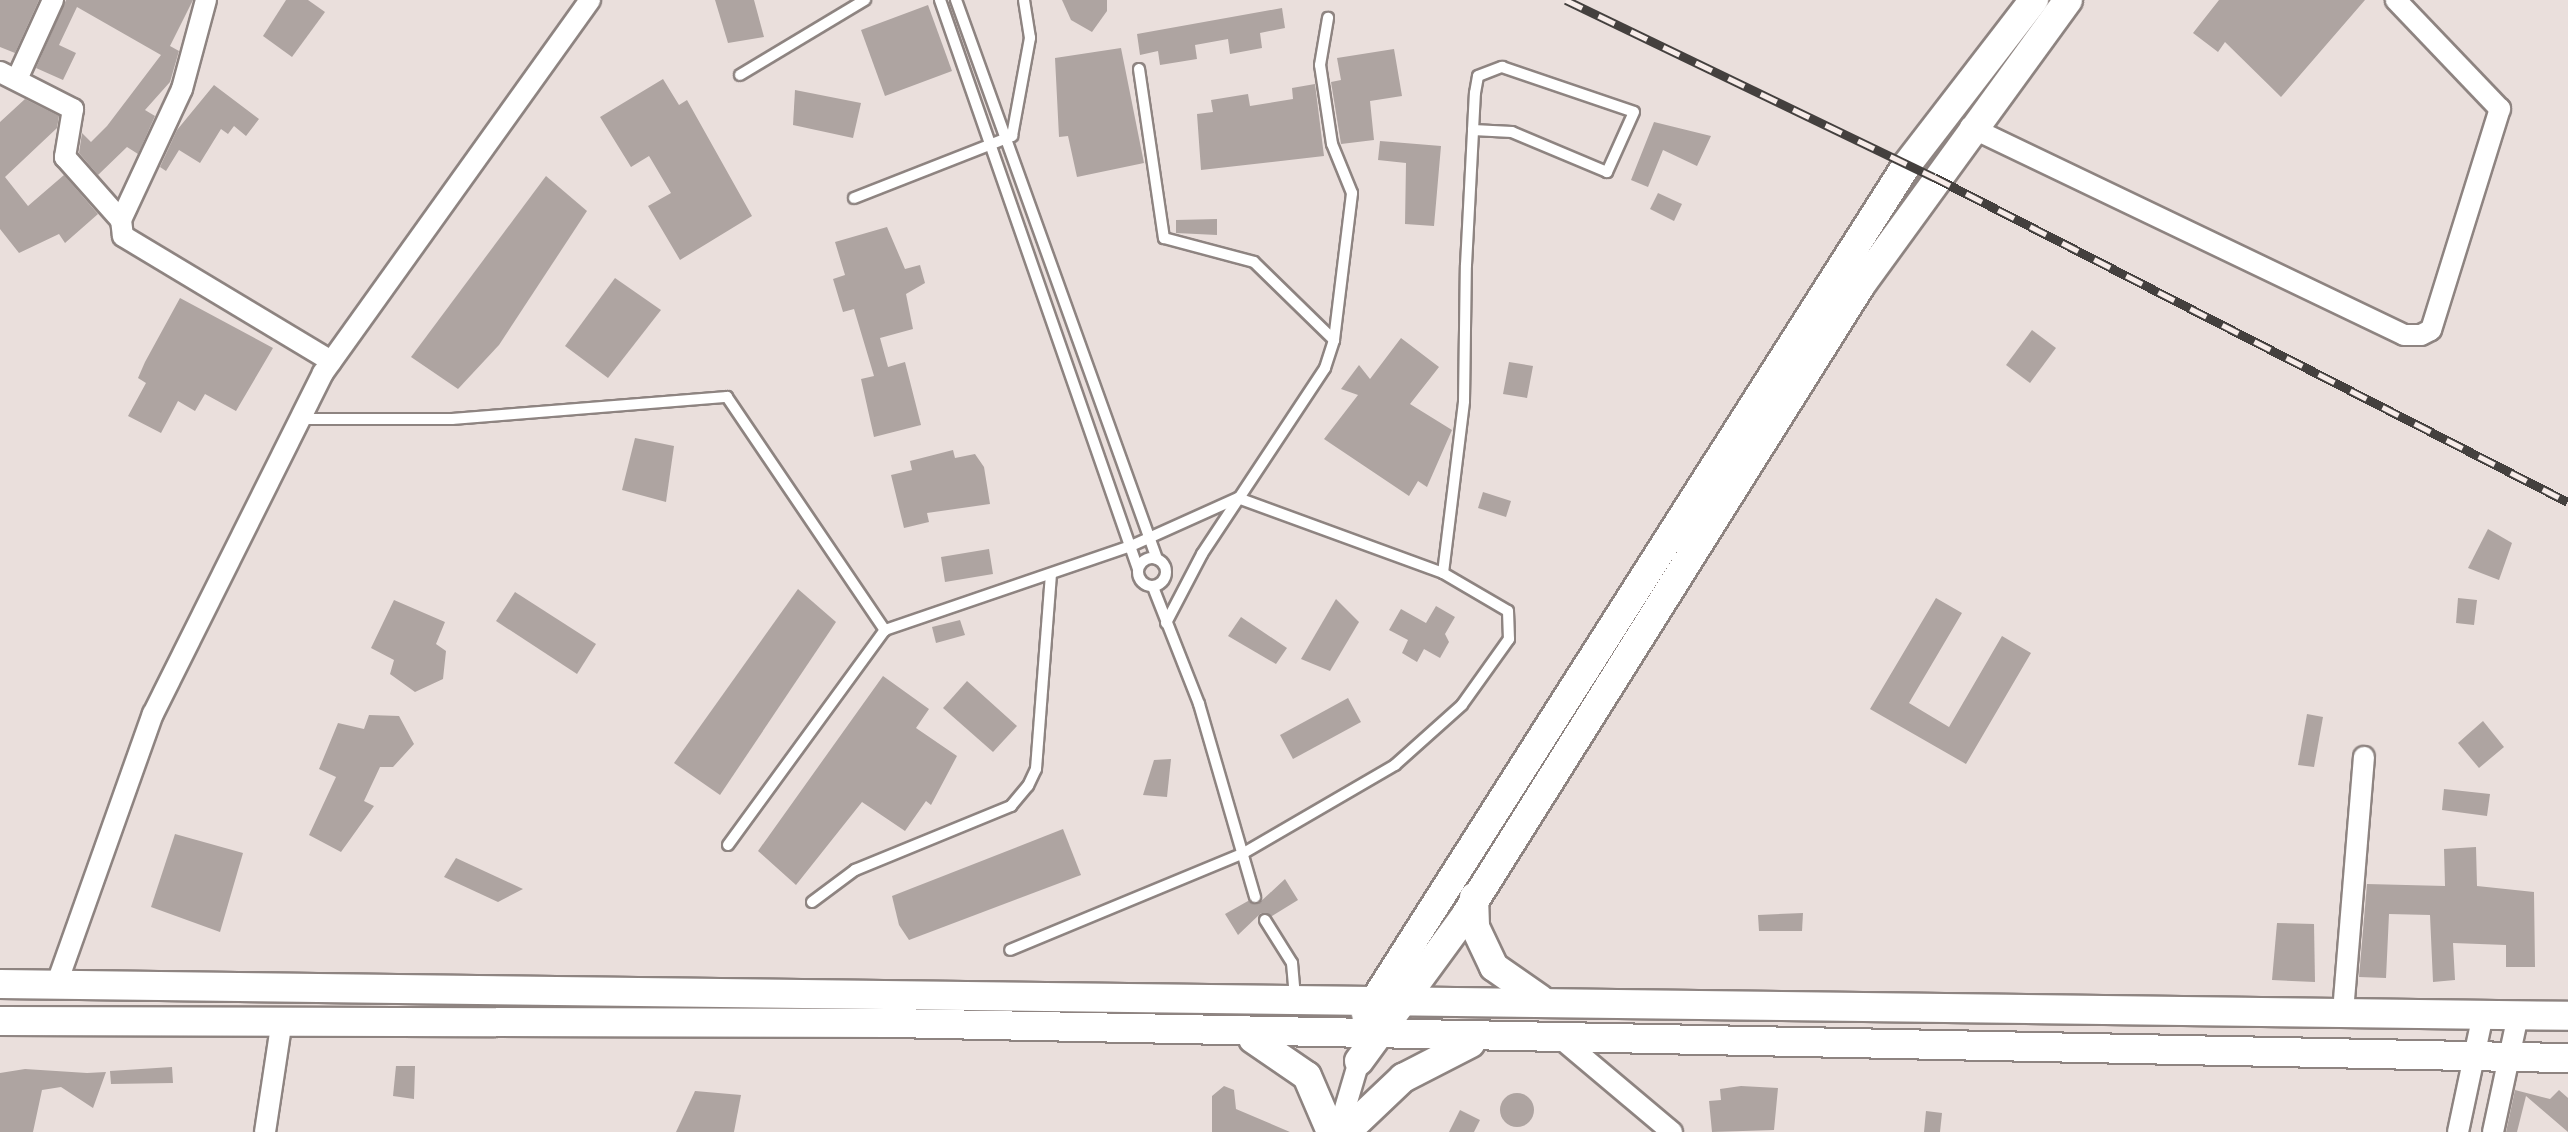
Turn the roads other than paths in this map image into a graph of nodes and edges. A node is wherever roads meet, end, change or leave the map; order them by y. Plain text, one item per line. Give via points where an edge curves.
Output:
1 (53, 0) edge
2 (206, 0) edge
3 (590, 0) edge
4 (865, 0) edge
5 (940, 0) edge
6 (956, 0) edge
7 (1024, 0) edge
8 (2034, 0) edge
9 (2068, 0) edge
10 (2396, 0) edge
11 (1328, 18) dead end
12 (1139, 69) dead end
13 (740, 75) dead end
14 (8, 76) edge
15 (1970, 127) junction
16 (1473, 130) junction
17 (1006, 141) junction
18 (988, 150) junction
19 (854, 198) dead end
20 (121, 220) junction
21 (1334, 340) junction
22 (331, 361) junction
23 (299, 419) junction
24 (1238, 498) junction
25 (1147, 540) junction
26 (1131, 546) junction
27 (1157, 559) junction
28 (1138, 569) junction
29 (1443, 573) junction
30 (1051, 575) junction
31 (1153, 587) junction
32 (1166, 623) junction
33 (885, 630) junction
34 (2364, 757) dead end
35 (728, 845) dead end
36 (1244, 853) junction
37 (1255, 897) dead end
38 (1474, 897) junction
39 (812, 902) dead end
40 (1265, 920) dead end
41 (1010, 950) dead end
42 (57, 983) junction
43 (0, 984) edge
44 (1295, 1000) junction
45 (1372, 1000) junction
46 (1406, 1000) junction
47 (1547, 1001) junction
48 (2343, 1012) junction
49 (2483, 1014) junction
50 (2518, 1015) junction
51 (2568, 1016) edge
52 (282, 1020) junction
53 (0, 1021) edge
54 (1233, 1034) junction
55 (1497, 1037) junction
56 (1565, 1042) junction
57 (1365, 1045) junction
58 (2476, 1056) junction
59 (2511, 1057) junction
60 (2568, 1058) edge
61 (1648, 1124) edge
62 (265, 1132) edge
63 (1331, 1132) edge
64 (1338, 1132) edge
65 (1346, 1132) edge
66 (1672, 1132) edge
67 (2458, 1132) edge
68 (2493, 1132) edge

1 - 14 street
2 - 20 street via 182,89
3 - 22 street
4 - 13 lane
5 - 18 lane
6 - 17 lane
7 - 17 lane via 1030,38 1015,125
8 - 45 main road via 1906,166
9 - 15 main road
10 - 15 street via 2500,109 2431,330 2421,335 2404,335
11 - 21 lane via 1320,65 1332,144 1352,193
12 - 21 lane via 1164,238 1254,262
14 - 20 street via 73,109 65,157
15 - 38 main road via 1861,285
16 - 16 lane via 1512,132 1607,172 1634,112 1502,67 1478,76
16 - 29 lane via 1464,401
17 - 18 lane
17 - 25 lane
18 - 19 lane
18 - 26 lane
20 - 22 street via 123,236 164,267
21 - 24 lane via 1310,392
22 - 23 street
23 - 33 lane via 452,419 727,397
23 - 42 street via 153,714
24 - 25 lane
24 - 29 lane
24 - 32 lane
25 - 26 lane
25 - 27 lane
26 - 28 lane
26 - 30 lane
27 - 28 lane
27 - 31 lane via 1166,572
28 - 31 lane via 1141,581
29 - 36 lane via 1508,611 1509,639 1441,729 1395,765
30 - 33 lane
30 - 39 lane via 1036,769 1028,786 1011,806 855,870
31 - 32 lane
32 - 36 lane
33 - 35 lane
34 - 48 street
36 - 37 lane
36 - 41 lane
38 - 46 main road
38 - 47 main road via 1475,927 1494,967
40 - 44 lane via 1292,963
42 - 43 main road
42 - 44 main road
44 - 45 main road
45 - 46 main road
45 - 57 main road
46 - 47 main road
46 - 57 main road
47 - 48 main road via 2168,1015
48 - 49 main road
49 - 50 main road
49 - 58 street
50 - 51 main road
50 - 59 street
52 - 53 main road
52 - 54 main road via 892,1023
52 - 62 street
54 - 57 main road
54 - 63 main road via 1297,1064 1324,1104
55 - 56 main road
55 - 57 main road
55 - 65 main road via 1422,1065
56 - 58 main road
56 - 61 street
57 - 64 street
58 - 59 main road
58 - 67 street
59 - 60 main road
59 - 68 street
61 - 66 street

